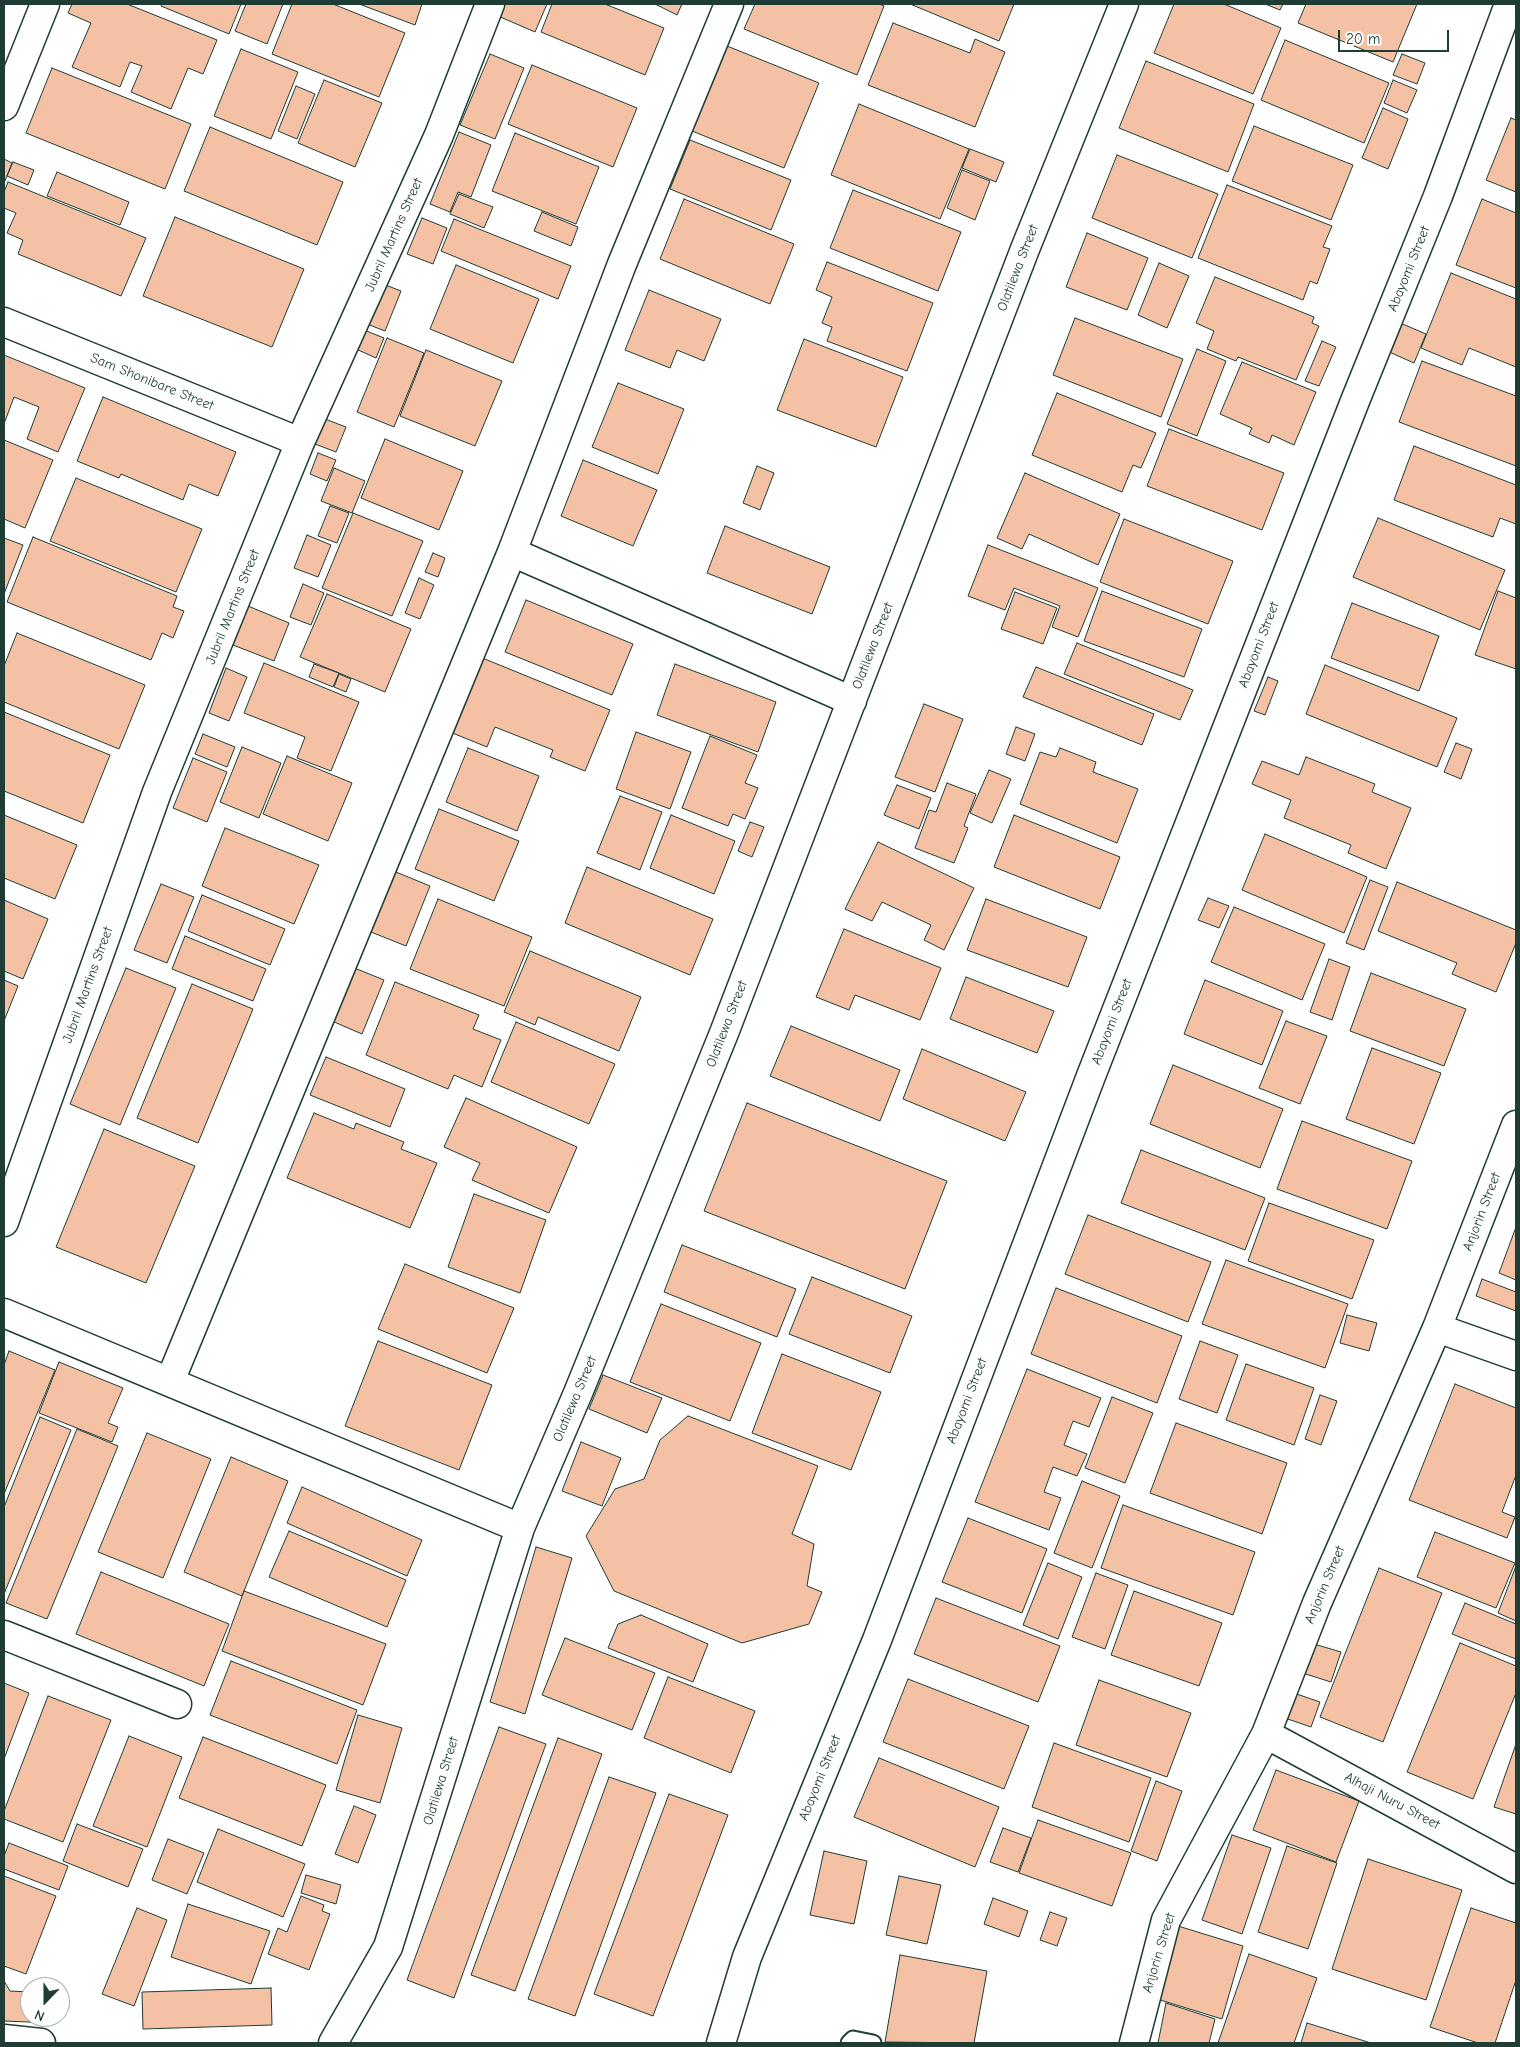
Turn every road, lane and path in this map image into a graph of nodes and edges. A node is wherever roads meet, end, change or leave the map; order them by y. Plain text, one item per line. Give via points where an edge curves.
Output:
1 (45, 4) edge
2 (490, 4) edge
3 (729, 4) edge
4 (1124, 4) edge
5 (1509, 4) edge
6 (4, 106) edge
7 (4, 322) edge
8 (300, 442) junction
9 (512, 552) junction
10 (852, 701) junction
11 (1516, 1125) edge
12 (4, 1222) edge
13 (4, 1313) edge
14 (1437, 1328) junction
15 (1516, 1356) edge
16 (170, 1381) junction
17 (520, 1528) junction
18 (4, 1635) edge
19 (177, 1704) dead end
20 (1266, 1734) junction
21 (1516, 1869) edge
22 (4, 2039) edge
23 (41, 2043) edge
24 (334, 2043) edge
25 (721, 2043) edge
26 (849, 2043) edge
27 (873, 2043) edge
28 (1134, 2043) edge

1 - 6 street
2 - 8 street, Jubril Martins Street via 439,135
3 - 9 street via 622,264
4 - 10 street, Olatilewa Street via 1025,249
5 - 25 street, Abayomi Street via 1438,196 1087,1085 877,1640 747,1957
7 - 8 street, Sam Shonibare Street
8 - 12 street, Jubril Martins Street via 157,792
9 - 10 street
9 - 16 street
10 - 17 street, Olatilewa Street via 724,1033 578,1394
11 - 14 street, Anjorin Street
13 - 16 street
14 - 15 street
14 - 20 street, Anjorin Street via 1317,1604
16 - 17 street
17 - 24 street, Olatilewa Street via 388,1947
18 - 19 street
20 - 21 street, Alhaji Nuru Street
20 - 28 street, Anjorin Street via 1166,1920
22 - 23 street
26 - 27 lane via 853,2040

